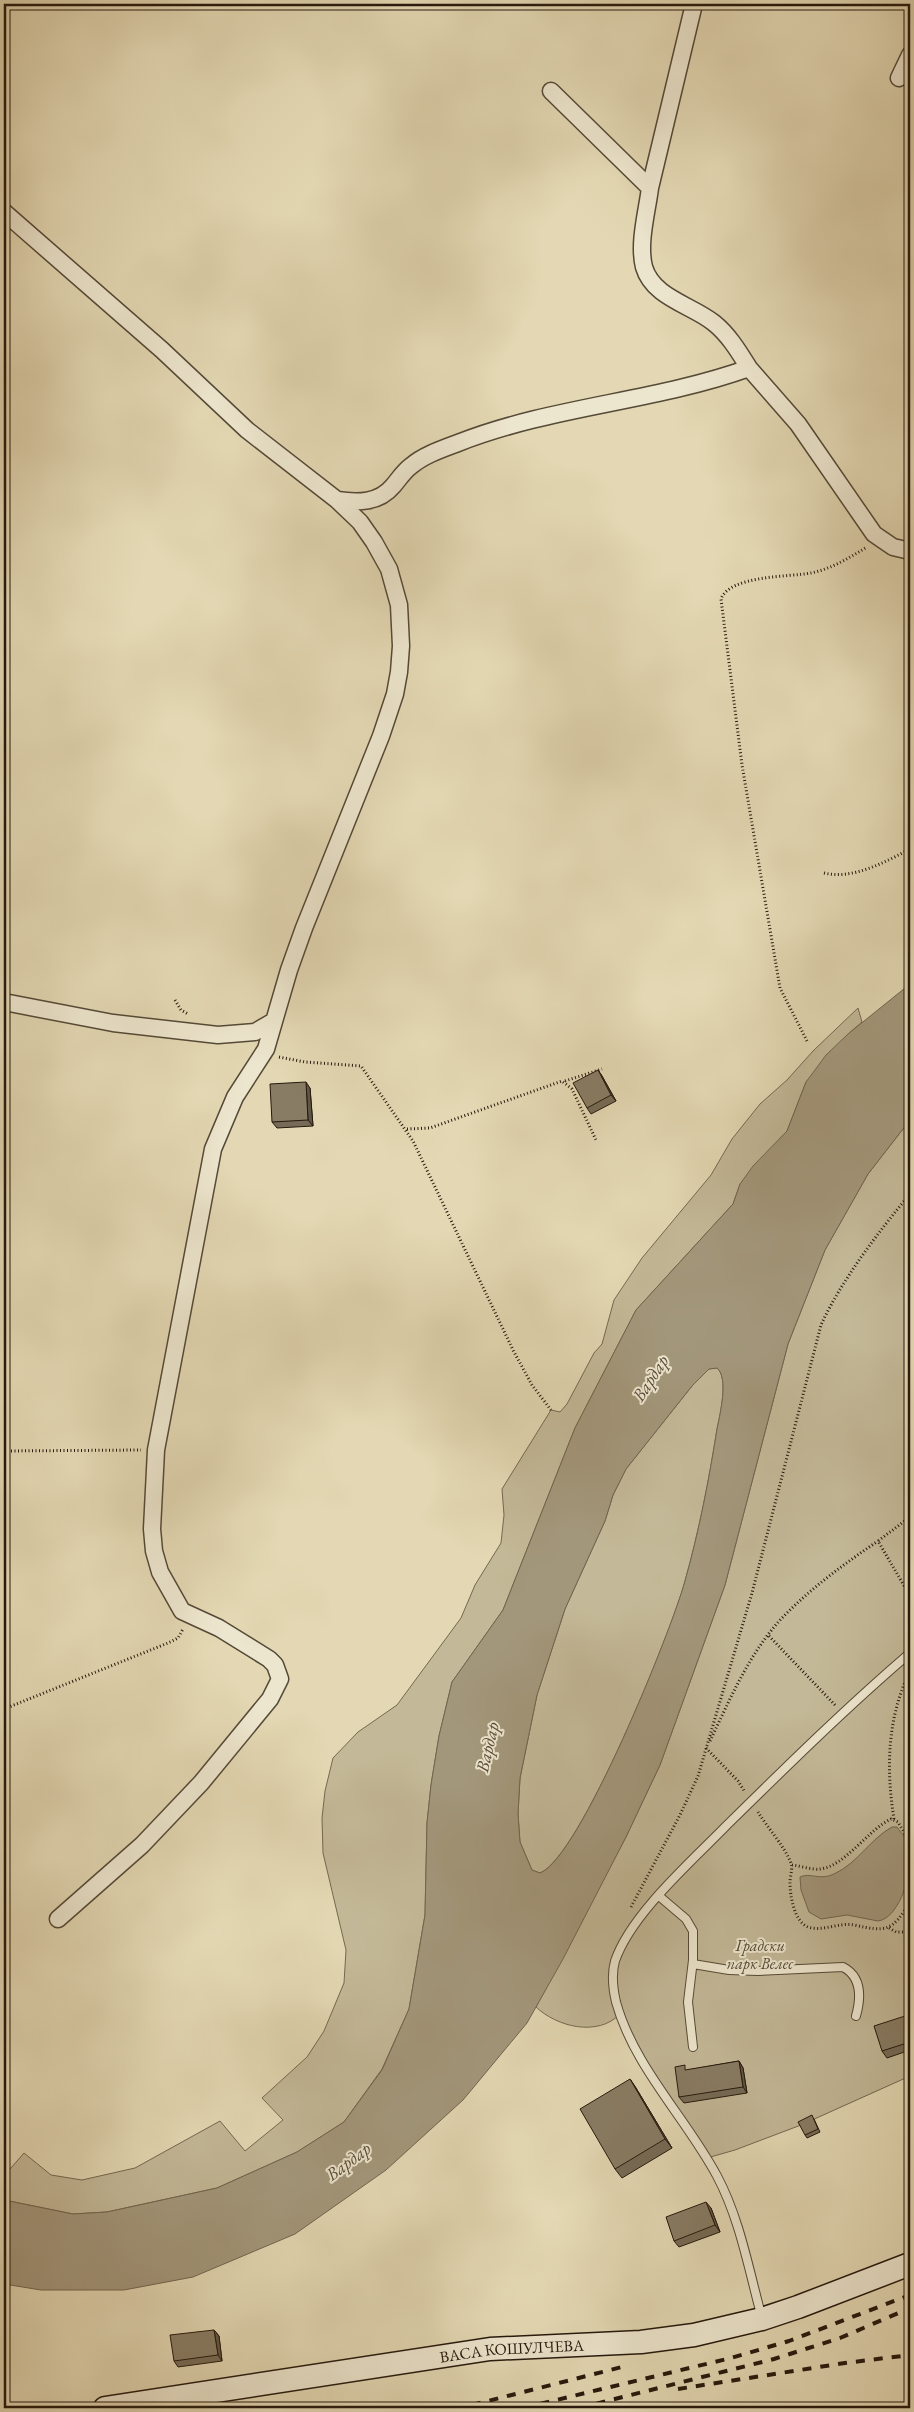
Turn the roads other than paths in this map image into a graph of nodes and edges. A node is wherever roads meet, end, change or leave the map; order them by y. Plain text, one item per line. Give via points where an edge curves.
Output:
1 (694, 4) edge
2 (910, 55) edge
3 (898, 78) dead end
4 (551, 91) dead end
5 (650, 188) junction
6 (4, 212) edge
7 (749, 368) junction
8 (337, 500) junction
9 (910, 551) edge
10 (4, 1002) edge
11 (274, 1020) junction
12 (910, 1653) edge
13 (659, 1896) junction
14 (58, 1919) dead end
15 (693, 1964) junction
16 (856, 2016) dead end
17 (693, 2048) dead end
18 (910, 2264) edge
19 (762, 2319) junction
20 (105, 2408) edge

1 - 5 street
2 - 3 street
4 - 5 street
5 - 7 street via 642,250 644,267 650,279 668,296 715,323
6 - 8 street via 162,350 247,430
7 - 8 street via 686,388 493,430 417,462 387,493 375,499 361,502
7 - 9 street via 798,424 871,530 892,547
8 - 11 street via 360,522 374,542 396,588 401,622 398,672 382,736 304,928
10 - 11 street via 113,1023 231,1036 255,1032
11 - 14 street via 268,1044 235,1097 218,1132 208,1165 156,1450 152,1529 160,1572 182,1611 219,1628 269,1659 280,1675 270,1699 201,1783 142,1845
12 - 13 lane via 751,1802
13 - 15 lane via 690,1924 694,1942
13 - 19 lane via 632,1931 615,1962 612,1976 617,2004 645,2064 721,2183 738,2230
15 - 16 lane via 758,1971 843,1967 859,1985
15 - 17 lane via 688,2002
18 - 19 main road, ВАСА КОШУЛЧЕВА
19 - 20 main road, ВАСА КОШУЛЧЕВА via 668,2339 490,2349

